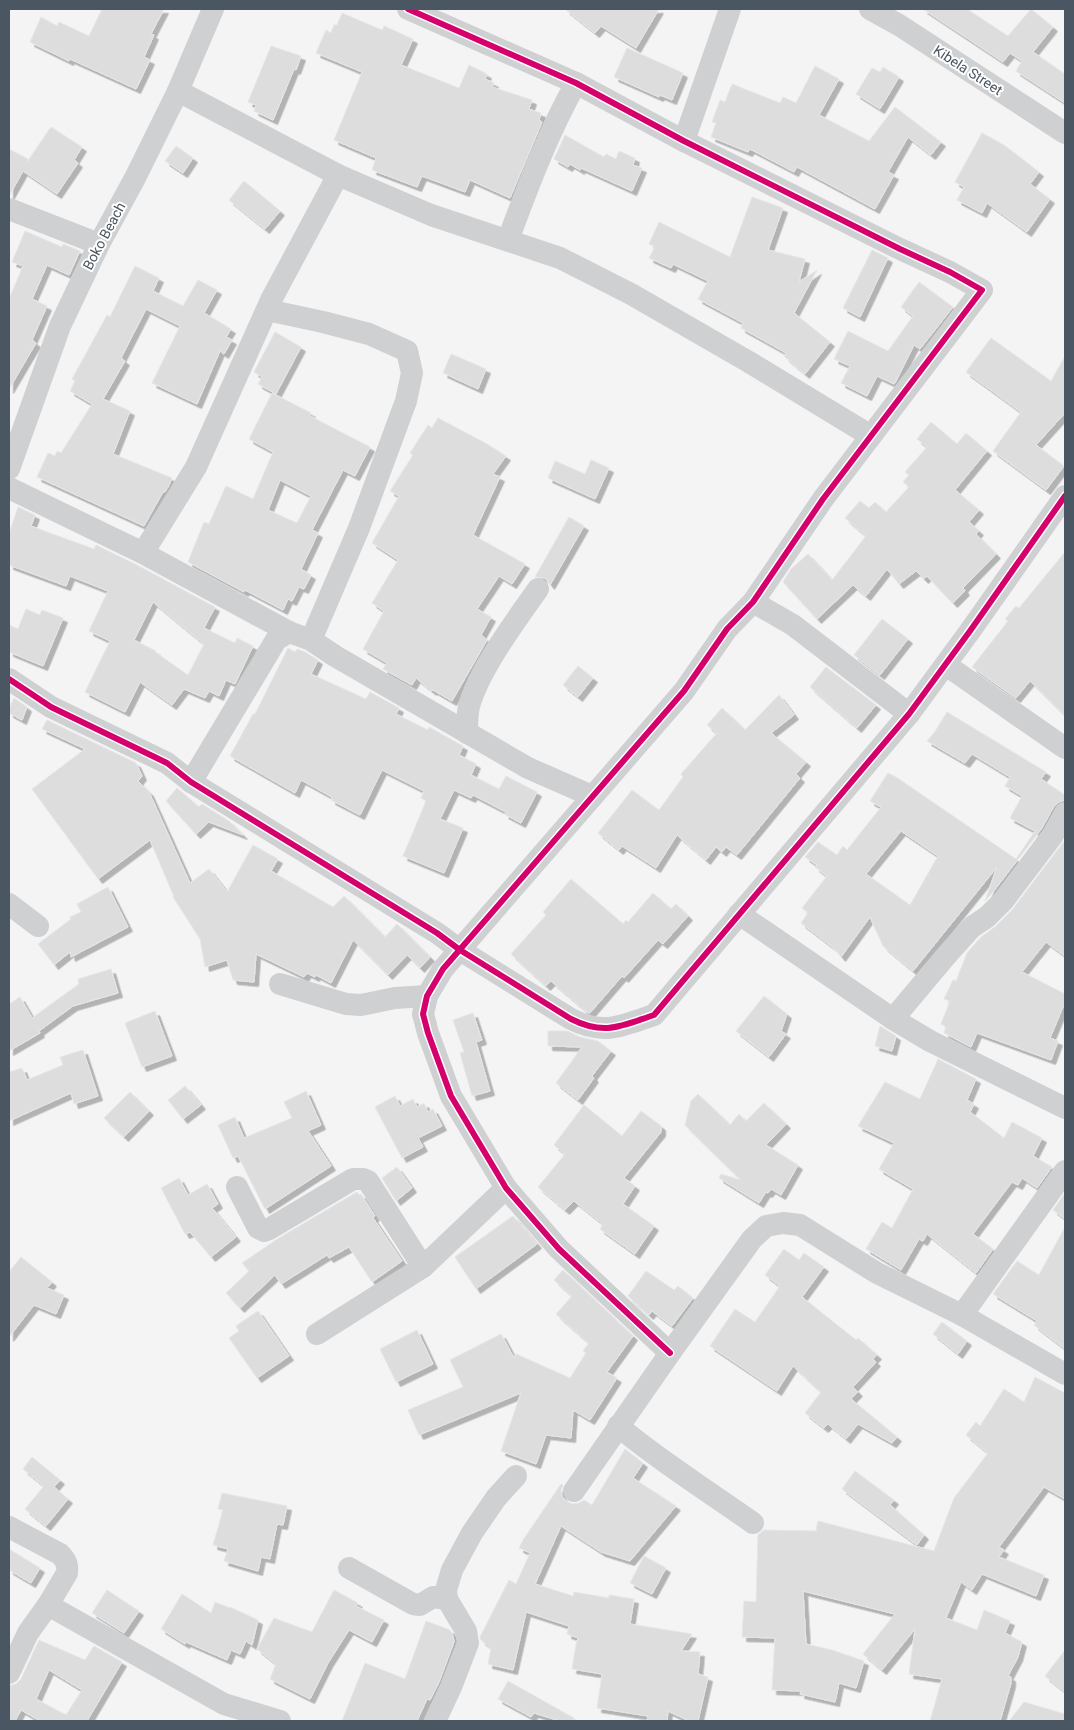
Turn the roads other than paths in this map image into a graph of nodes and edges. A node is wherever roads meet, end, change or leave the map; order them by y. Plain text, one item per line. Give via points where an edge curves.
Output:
1 (213, 9) edge
2 (408, 9) edge
3 (730, 9) edge
4 (870, 9) edge
5 (576, 83) junction
6 (178, 91) junction
7 (1065, 133) edge
8 (684, 141) junction
9 (338, 175) junction
10 (9, 209) edge
11 (508, 240) junction
12 (99, 244) junction
13 (266, 310) junction
14 (871, 436) junction
15 (9, 469) edge
16 (9, 488) edge
17 (1065, 496) edge
18 (143, 553) junction
19 (538, 589) dead end
20 (754, 602) junction
21 (289, 632) junction
22 (312, 640) junction
23 (946, 665) junction
24 (9, 679) edge
25 (909, 714) junction
26 (467, 733) junction
27 (1065, 748) edge
28 (191, 782) junction
29 (592, 796) junction
30 (1065, 813) edge
31 (9, 904) edge
32 (739, 914) junction
33 (38, 926) dead end
34 (460, 950) junction
35 (280, 984) dead end
36 (427, 996) junction
37 (893, 1020) junction
38 (1065, 1108) edge
39 (1065, 1171) edge
40 (237, 1187) dead end
41 (506, 1188) junction
42 (423, 1267) junction
43 (962, 1315) junction
44 (317, 1334) dead end
45 (670, 1353) junction
46 (1065, 1374) edge
47 (618, 1426) junction
48 (516, 1476) dead end
49 (574, 1491) dead end
50 (753, 1523) dead end
51 (9, 1527) edge
52 (348, 1568) dead end
53 (447, 1599) junction
54 (48, 1605) junction
55 (9, 1672) edge
56 (220, 1713) edge
57 (280, 1721) edge
58 (435, 1721) edge

1 - 6 street, Boko Beach
2 - 5 street
3 - 8 street
4 - 7 street, Kibela Street
5 - 8 street
5 - 11 street via 545,146
6 - 9 street
6 - 12 street, Boko Beach
8 - 14 street via 982,290
9 - 11 street via 430,215
9 - 13 street
10 - 12 street
11 - 14 street via 560,258 631,294
12 - 15 street, Boko Beach via 60,326
13 - 18 street via 196,467
13 - 22 street via 369,334 407,351 412,373 406,401 378,480
14 - 20 street via 823,499
16 - 18 street
17 - 23 street
18 - 21 street
19 - 26 street via 475,691 466,720
20 - 25 street via 793,625
20 - 29 street via 727,629 684,691
21 - 22 street
21 - 28 street via 276,640
22 - 26 street
23 - 25 street
23 - 27 street
24 - 28 street via 51,707 167,763
25 - 32 street
26 - 29 street via 528,768
28 - 34 street via 437,932
29 - 34 street
30 - 37 street via 1053,835 1003,901 944,957
31 - 33 street
32 - 34 street via 654,1015 602,1029 586,1027 571,1019
32 - 37 street
34 - 36 street via 443,969
35 - 36 street via 346,1004 362,1005
36 - 41 street via 424,1020 451,1096
37 - 38 street
39 - 43 street
40 - 42 street via 258,1228 264,1231 353,1179 364,1178
41 - 42 street
41 - 45 street via 559,1250
42 - 44 street
43 - 45 street via 876,1273 800,1225 783,1223 766,1226 752,1239
43 - 46 street
45 - 47 street
47 - 49 street
47 - 50 street
48 - 53 street via 472,1533 452,1570 446,1590
51 - 54 street via 60,1554 67,1563 67,1573
52 - 53 street via 413,1604 420,1605 433,1597
53 - 58 street via 466,1631 468,1642
54 - 55 street via 28,1633
54 - 56 street
56 - 57 street

